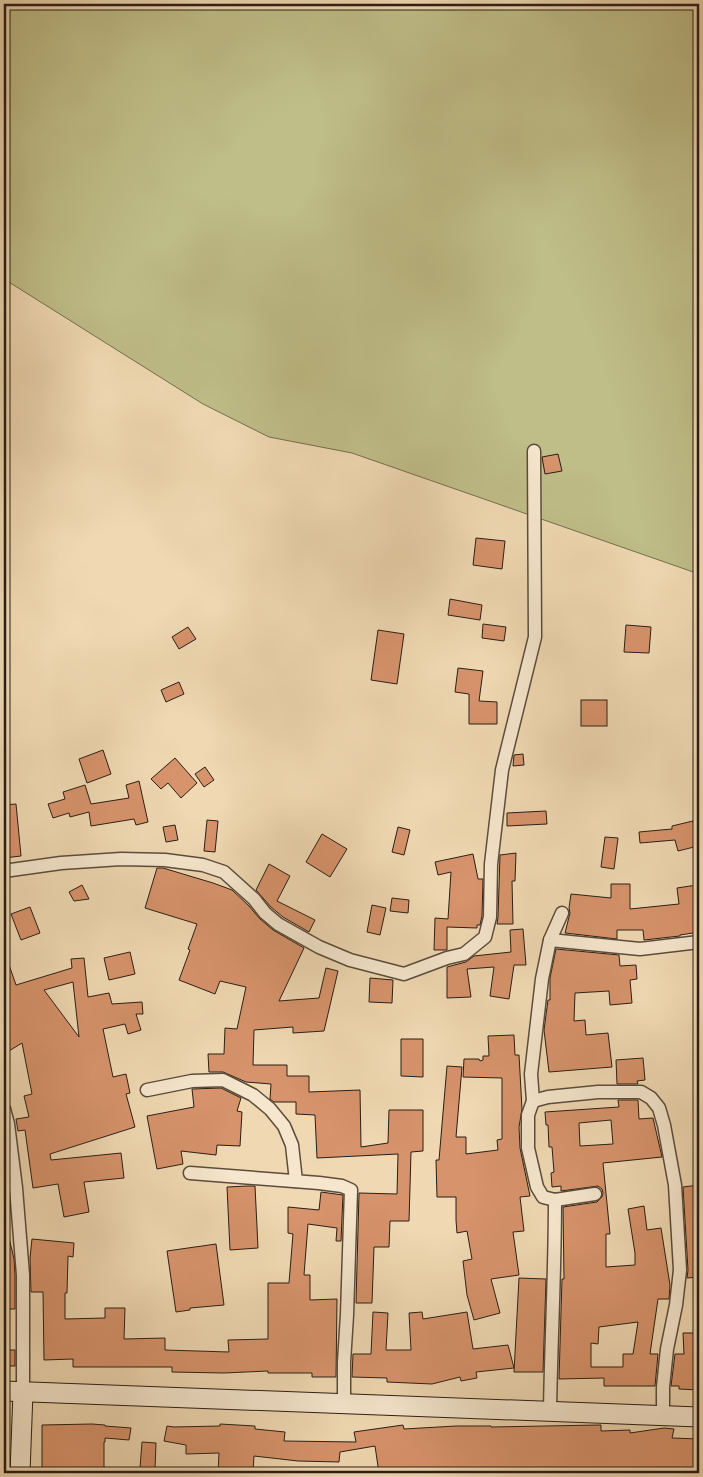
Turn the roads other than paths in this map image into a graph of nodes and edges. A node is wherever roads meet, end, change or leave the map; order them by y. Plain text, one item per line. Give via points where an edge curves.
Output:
1 (534, 451) dead end
2 (4, 871) edge
3 (562, 913) dead end
4 (550, 940) junction
5 (699, 942) edge
6 (147, 1090) dead end
7 (532, 1101) junction
8 (4, 1109) edge
9 (190, 1173) dead end
10 (296, 1181) junction
11 (595, 1194) dead end
12 (555, 1200) junction
13 (4, 1391) edge
14 (22, 1392) junction
15 (344, 1403) junction
16 (550, 1412) junction
17 (663, 1417) junction
18 (699, 1418) edge
19 (20, 1473) edge

1 - 2 street via 536,637 502,770 491,864 490,916 485,937 464,954 404,974 350,960 278,924 224,872 203,865 121,859
3 - 4 street
4 - 5 street via 640,949
4 - 7 street via 533,1050
6 - 10 street via 192,1081 223,1080 253,1096 284,1126 292,1145
7 - 12 street via 528,1115 528,1148 536,1187 543,1197
7 - 17 street via 598,1092 641,1092 659,1108 675,1185 680,1270 667,1349
8 - 14 street via 16,1188 23,1275
9 - 10 street
10 - 15 street via 351,1190
11 - 12 street
12 - 16 street
13 - 14 main road
14 - 15 main road
14 - 19 main road
15 - 16 main road
16 - 17 main road
17 - 18 main road

